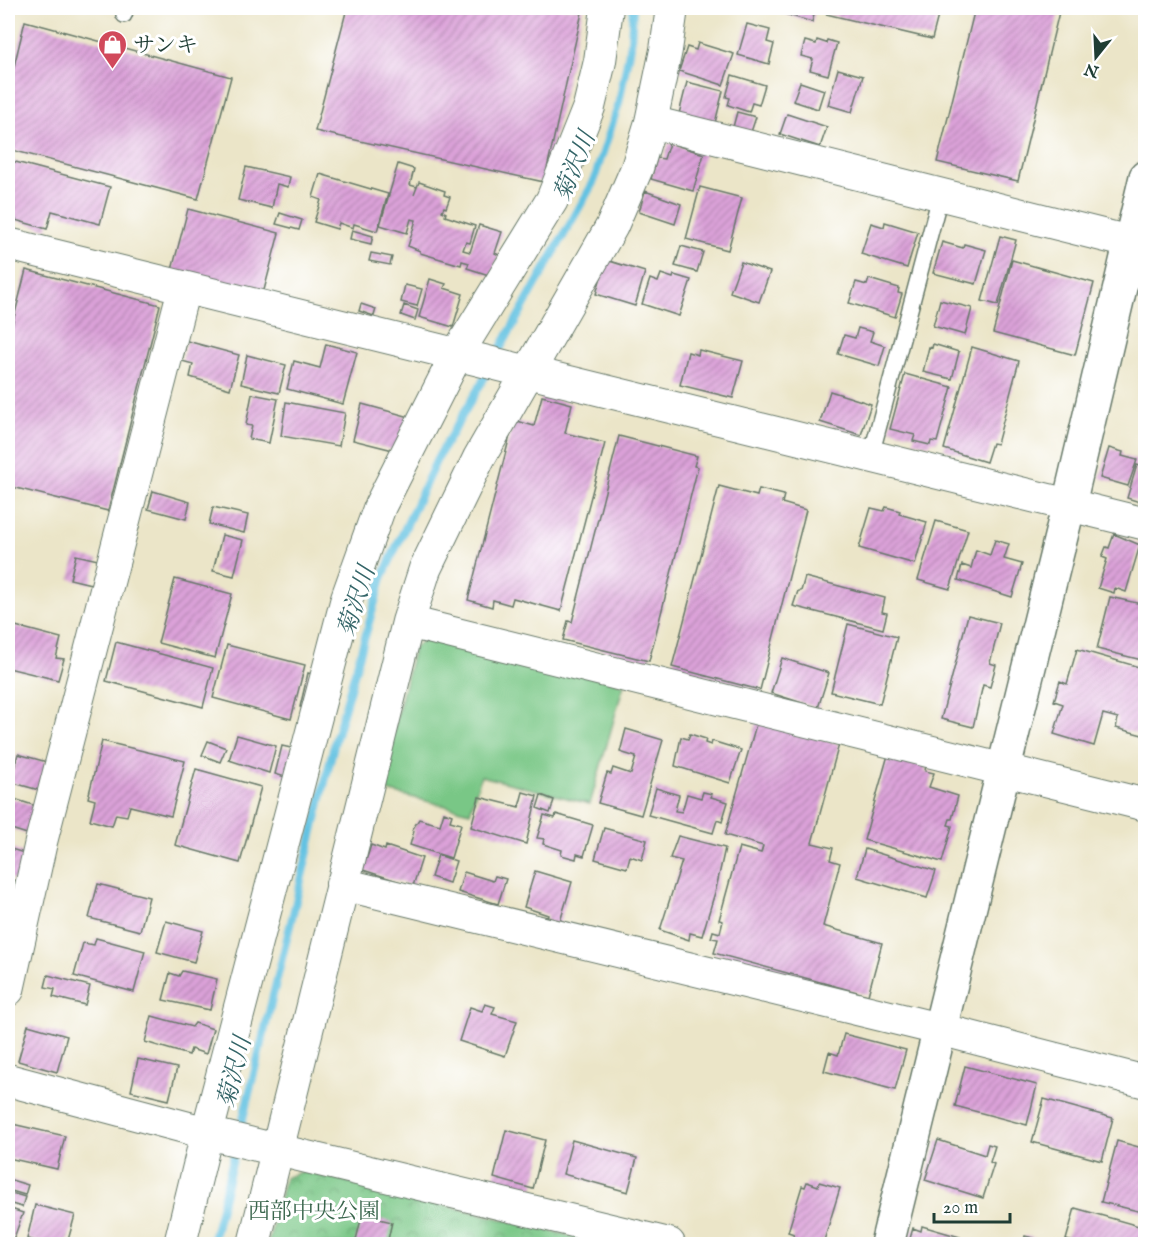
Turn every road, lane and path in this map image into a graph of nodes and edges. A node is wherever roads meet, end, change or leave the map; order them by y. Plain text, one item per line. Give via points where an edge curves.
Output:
1 (607, 8) edge
2 (672, 8) edge
3 (651, 122) junction
4 (1146, 177) edge
5 (940, 193) junction
6 (8, 244) edge
7 (1138, 244) edge
8 (184, 288) junction
9 (464, 356) junction
10 (519, 369) junction
11 (871, 455) junction
12 (1069, 504) junction
13 (1146, 524) edge
14 (408, 622) junction
15 (1004, 768) junction
16 (1146, 805) edge
17 (342, 884) junction
18 (8, 990) edge
19 (939, 1029) junction
20 (8, 1080) edge
21 (1146, 1082) edge
22 (216, 1134) junction
23 (269, 1147) junction
24 (180, 1245) edge
25 (254, 1245) edge
26 (669, 1245) edge
27 (887, 1245) edge

1 - 9 street via 589,107 552,200
2 - 3 street
3 - 5 street
3 - 10 street via 637,168 612,226
4 - 7 street
5 - 7 street
5 - 11 lane
6 - 8 street
7 - 12 street
8 - 9 street
8 - 18 street via 41,842
9 - 10 street
9 - 22 street via 380,507 347,598
10 - 11 street
10 - 14 street via 425,569
11 - 12 street
12 - 13 street
12 - 15 street
14 - 15 street
14 - 17 street
15 - 16 street
15 - 19 street
17 - 19 street
17 - 23 street
19 - 21 street
19 - 27 street
20 - 22 street
22 - 23 street
22 - 24 street
23 - 25 street
23 - 26 street

